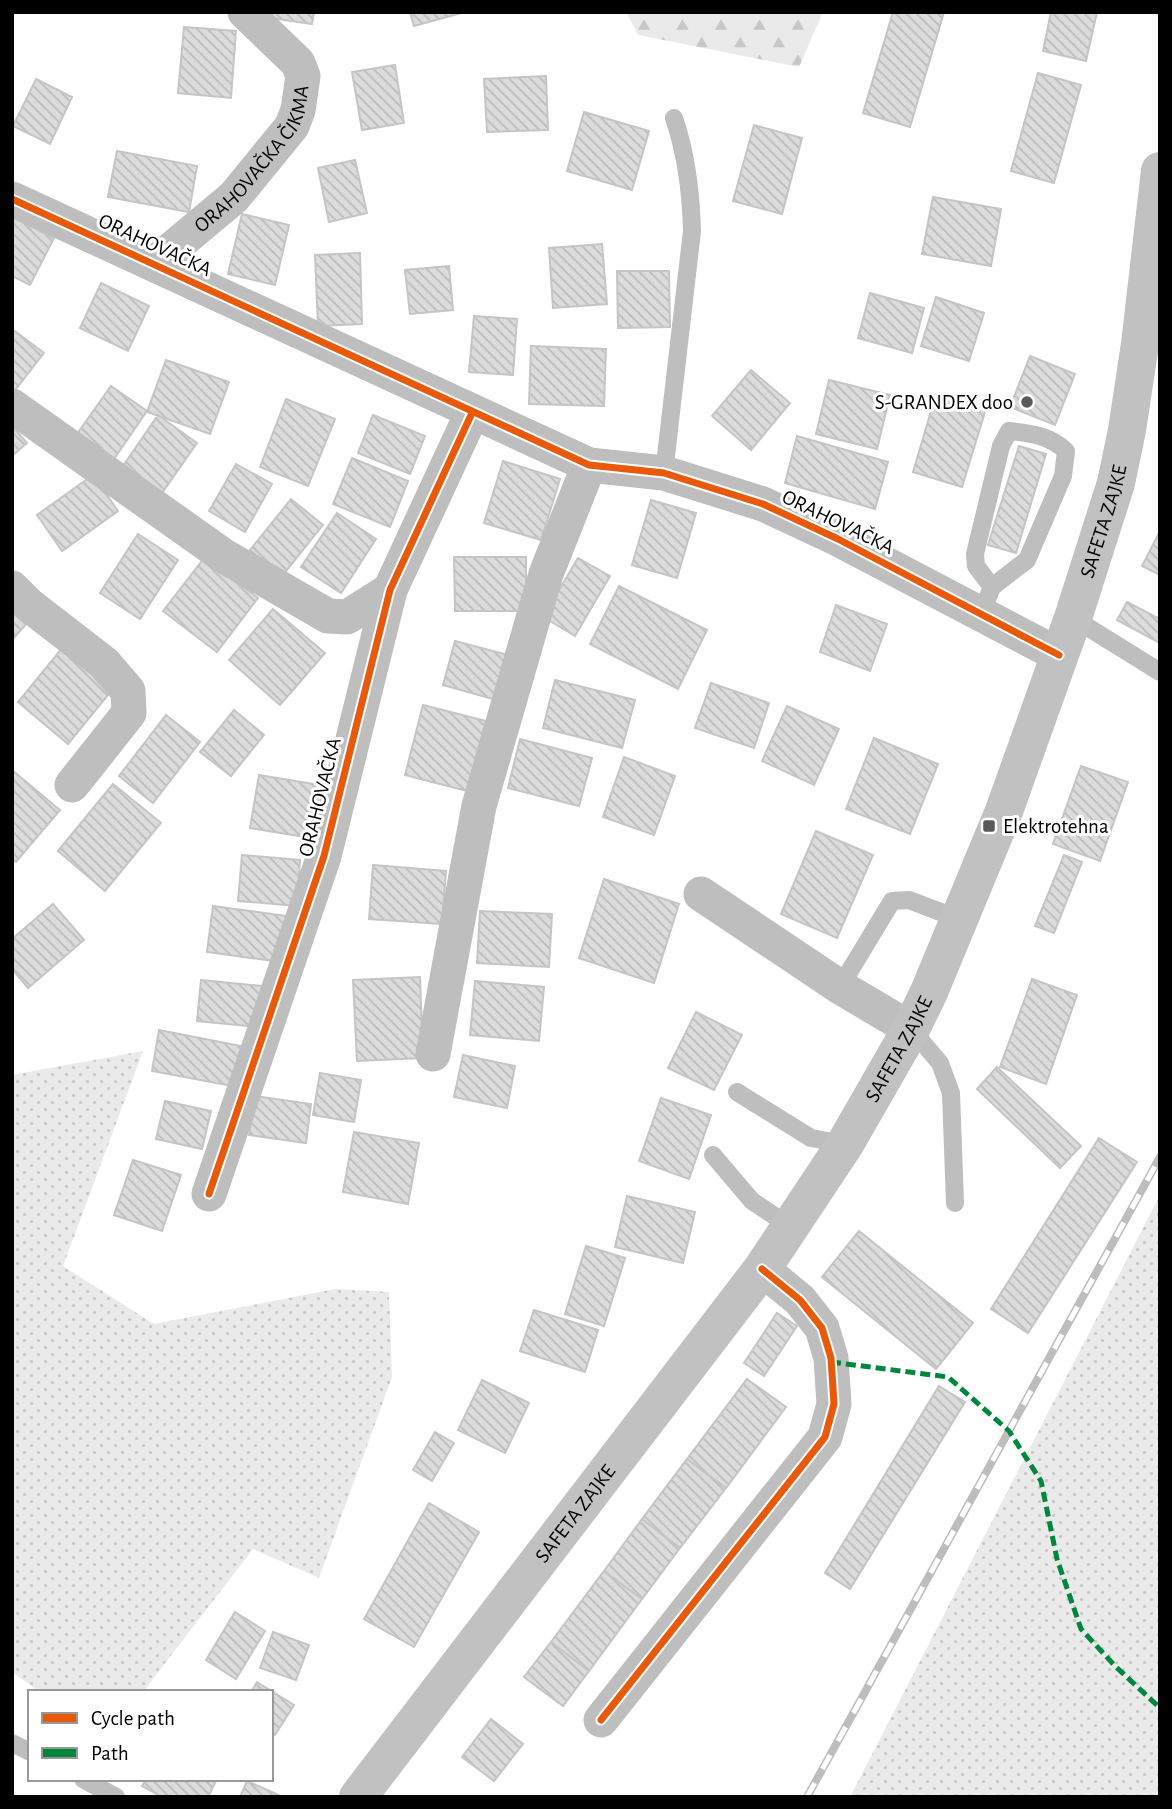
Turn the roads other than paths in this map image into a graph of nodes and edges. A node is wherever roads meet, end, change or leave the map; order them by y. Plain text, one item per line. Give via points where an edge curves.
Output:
1 (245, 12) edge
2 (674, 118) dead end
3 (1158, 195) edge
4 (12, 199) edge
5 (154, 264) junction
6 (12, 406) edge
7 (472, 412) junction
8 (589, 465) junction
9 (664, 474) junction
10 (12, 587) edge
11 (390, 590) junction
12 (986, 600) junction
13 (1073, 618) junction
14 (1059, 655) junction
15 (1160, 672) edge
16 (72, 785) dead end
17 (701, 894) dead end
18 (959, 919) junction
19 (840, 987) junction
20 (911, 1030) junction
21 (433, 1054) dead end
22 (737, 1092) dead end
23 (845, 1144) junction
24 (713, 1155) dead end
25 (209, 1194) dead end
26 (955, 1203) dead end
27 (791, 1227) junction
28 (762, 1269) junction
29 (601, 1720) dead end
30 (12, 1742) edge
31 (28, 1751) edge
32 (87, 1781) edge
33 (116, 1797) edge
34 (358, 1797) edge

1 - 5 street, ORAHOVAČKA ČIKMA via 298,63 303,76 298,110 292,126 234,197
2 - 9 lane via 686,158 692,231
3 - 13 main road, SAFETA ZAJKE via 1148,346 1116,483
4 - 5 street, ORAHOVAČKA
5 - 7 street, ORAHOVAČKA
6 - 11 street via 223,556 328,616 347,617
7 - 8 street, ORAHOVAČKA
7 - 11 street, ORAHOVAČKA
8 - 9 street, ORAHOVAČKA
8 - 21 street via 546,574 479,806
9 - 12 street, ORAHOVAČKA via 763,504
10 - 16 street via 104,663 128,691 129,713
11 - 25 street, ORAHOVAČKA via 324,856
12 - 12 lane via 1027,560 1063,476 1066,451 1041,436 1009,431 1001,446 975,554
12 - 14 street, ORAHOVAČKA
13 - 14 main road, SAFETA ZAJKE
13 - 15 lane
14 - 18 main road, SAFETA ZAJKE via 1004,811
17 - 19 street
18 - 19 lane via 909,900 892,901
18 - 20 main road, SAFETA ZAJKE
19 - 20 street
20 - 23 main road, SAFETA ZAJKE
20 - 26 lane via 940,1063 951,1093
22 - 23 lane via 811,1138
23 - 27 main road, SAFETA ZAJKE
24 - 27 lane via 752,1201
27 - 28 main road, SAFETA ZAJKE
28 - 29 street via 800,1300 822,1328 831,1357 834,1404 825,1437
28 - 34 main road, SAFETA ZAJKE
30 - 31 lane
32 - 33 lane

